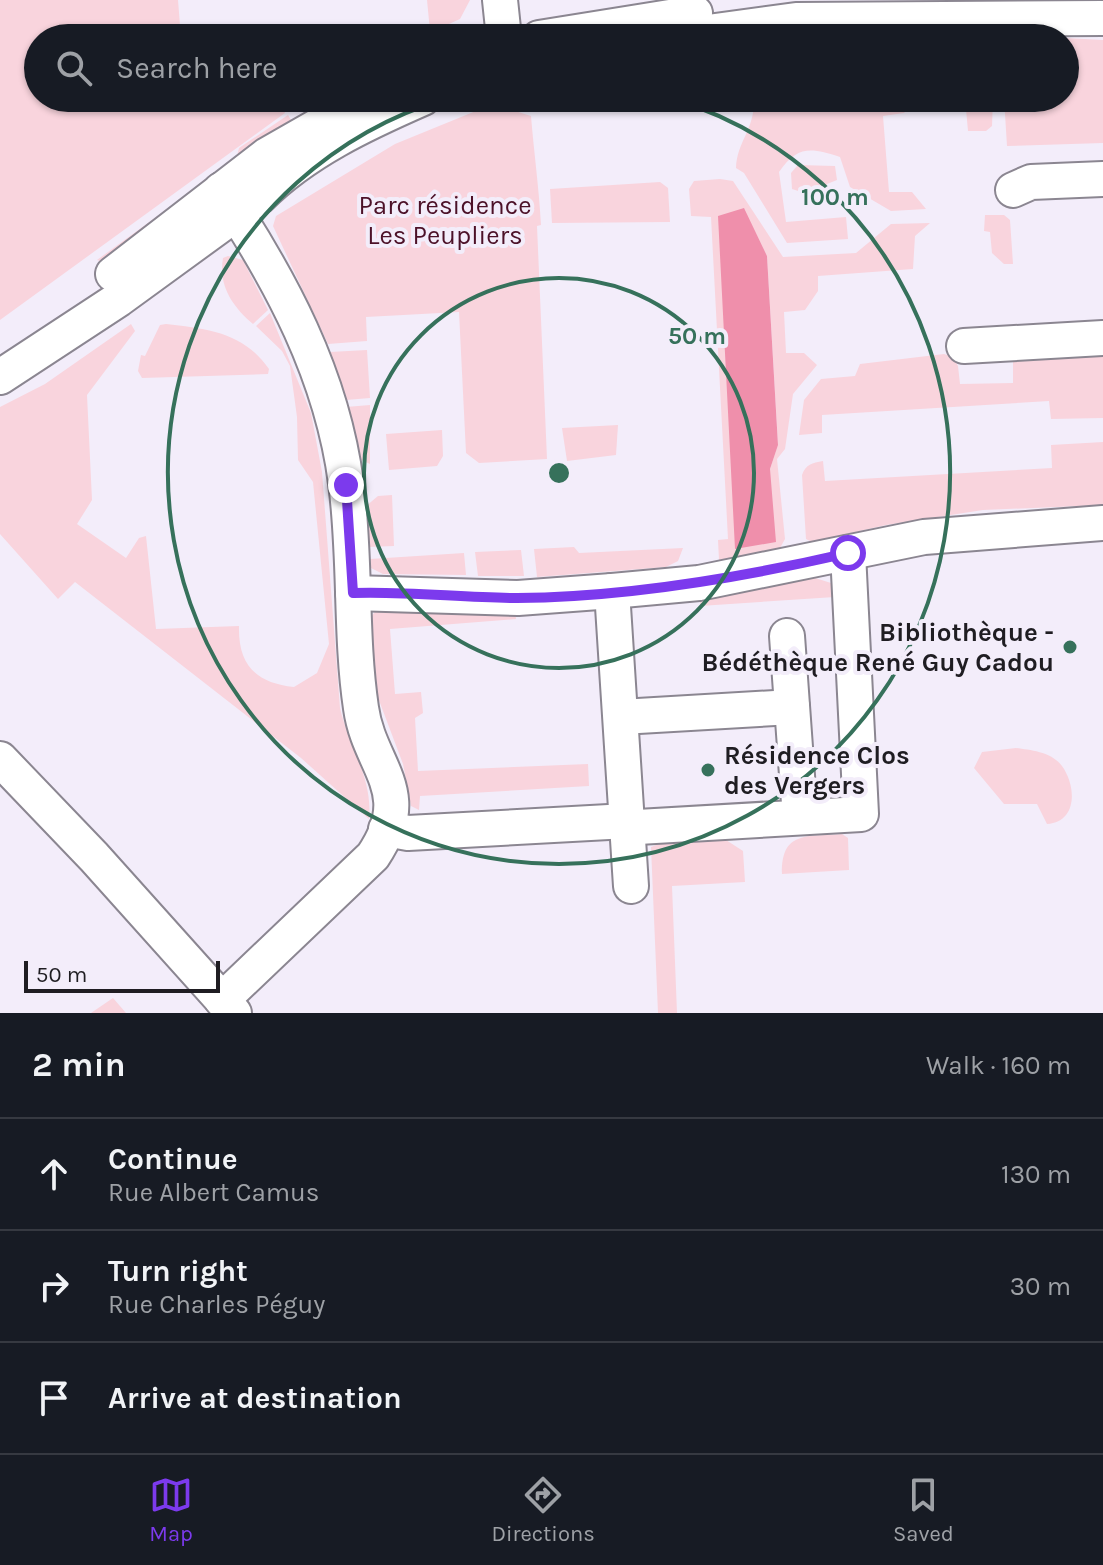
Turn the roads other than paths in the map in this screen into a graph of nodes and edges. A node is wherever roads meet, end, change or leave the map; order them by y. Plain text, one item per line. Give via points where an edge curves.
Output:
1 (500, 0) edge
2 (799, 0) edge
3 (879, 10) edge
4 (1103, 18) edge
5 (503, 24) edge
6 (635, 24) edge
7 (767, 24) edge
8 (344, 112) edge
9 (392, 112) edge
10 (1103, 179) edge
11 (1013, 190) dead end
12 (228, 201) junction
13 (1103, 338) edge
14 (964, 346) dead end
15 (0, 350) edge
16 (0, 377) edge
17 (1103, 523) edge
18 (848, 553) junction
19 (612, 591) junction
20 (353, 593) junction
21 (787, 636) dead end
22 (792, 707) junction
23 (621, 717) junction
24 (0, 759) edge
25 (800, 817) junction
26 (627, 821) junction
27 (386, 829) junction
28 (631, 886) dead end
29 (228, 1006) edge

1 - 5 street
2 - 6 street
3 - 4 street
3 - 7 street
8 - 12 street via 267,155
9 - 12 street via 278,178 259,197
10 - 11 street via 1031,182
12 - 15 street
12 - 16 street via 119,299
12 - 20 street via 295,315 328,399 346,485
13 - 14 street
17 - 18 street via 924,537
18 - 19 street via 699,583
18 - 25 street via 861,814
19 - 20 street via 518,598
19 - 23 street
20 - 27 street via 361,710 390,781
21 - 22 street
22 - 23 street
22 - 25 street
23 - 26 street
24 - 29 street
25 - 26 street via 638,827
26 - 27 street via 408,833
26 - 28 street
27 - 29 street via 361,870

